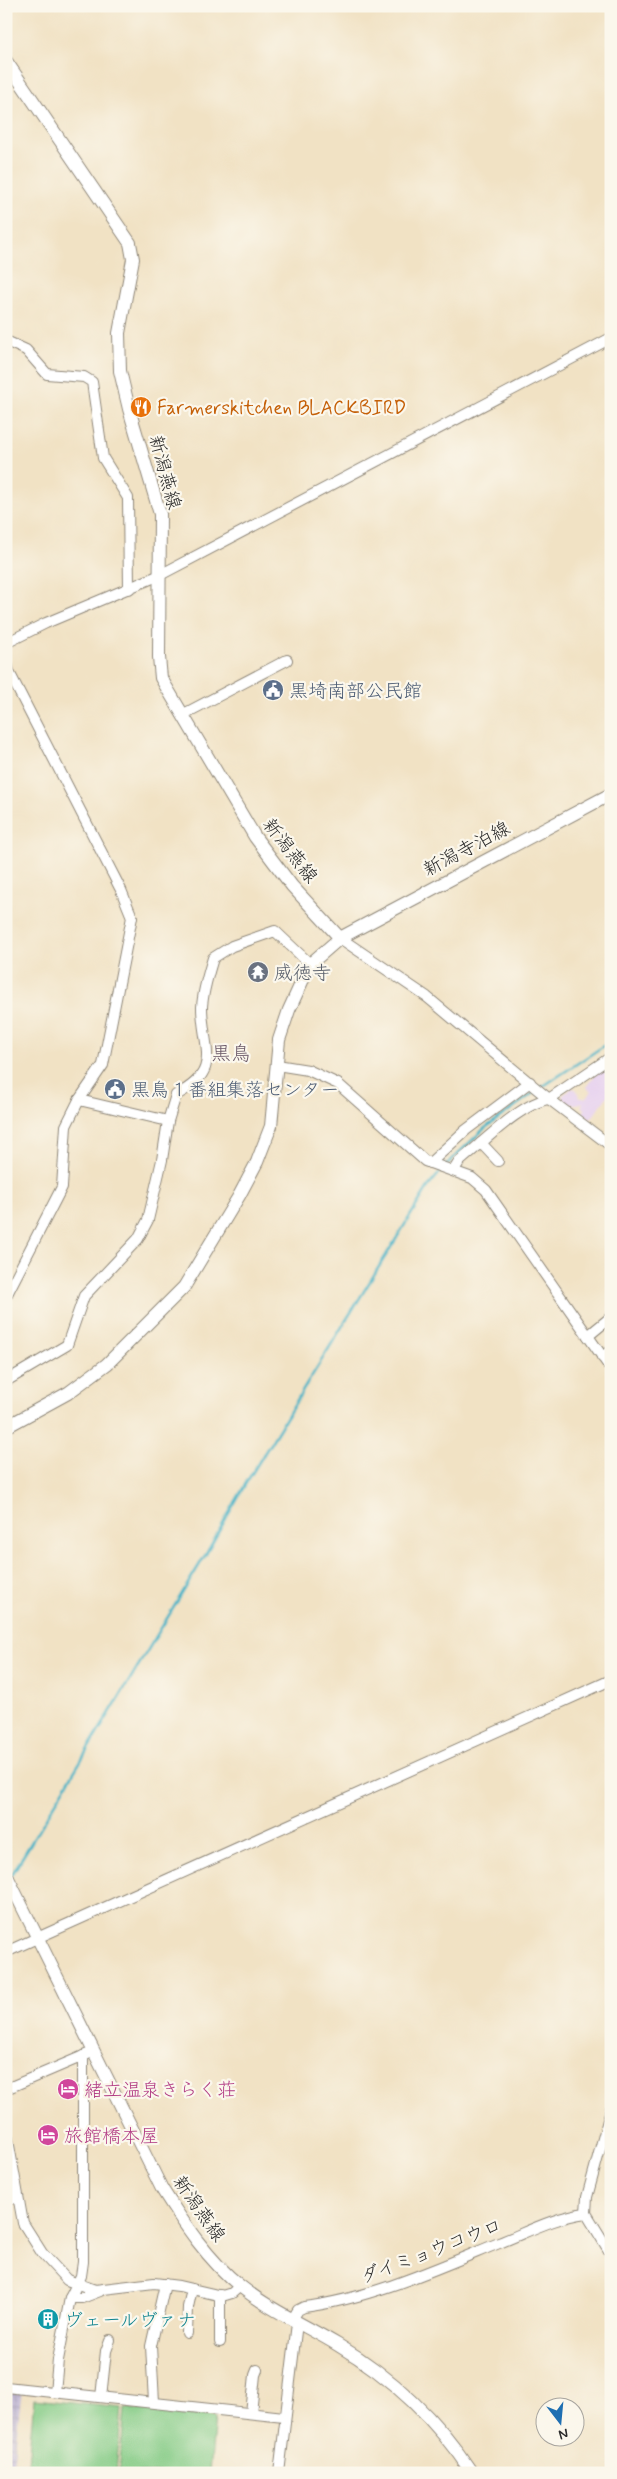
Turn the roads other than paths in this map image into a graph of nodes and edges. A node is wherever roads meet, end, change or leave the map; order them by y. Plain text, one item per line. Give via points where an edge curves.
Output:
1 (6, 61) edge
2 (611, 338) edge
3 (6, 341) edge
4 (160, 575) junction
5 (129, 589) junction
6 (6, 643) edge
7 (6, 659) edge
8 (286, 660) dead end
9 (182, 715) junction
10 (611, 794) edge
11 (340, 938) junction
12 (310, 964) junction
13 (611, 1057) edge
14 (277, 1065) junction
15 (531, 1083) junction
16 (547, 1097) junction
17 (79, 1100) junction
18 (168, 1121) junction
19 (481, 1143) junction
20 (611, 1146) edge
21 (498, 1161) dead end
22 (433, 1164) junction
23 (451, 1169) junction
24 (6, 1296) edge
25 (611, 1317) edge
26 (588, 1336) junction
27 (606, 1354) edge
28 (611, 1370) edge
29 (6, 1381) edge
30 (6, 1427) edge
31 (611, 1680) edge
32 (9, 1879) edge
33 (38, 1938) junction
34 (6, 1952) edge
35 (88, 2053) junction
36 (6, 2089) edge
37 (611, 2109) edge
38 (6, 2129) edge
39 (17, 2198) junction
40 (6, 2199) edge
41 (586, 2213) junction
42 (611, 2254) edge
43 (165, 2284) junction
44 (78, 2285) junction
45 (240, 2286) junction
46 (103, 2289) junction
47 (192, 2289) junction
48 (220, 2295) junction
49 (70, 2298) junction
50 (295, 2322) junction
51 (187, 2333) dead end
52 (110, 2340) dead end
53 (220, 2342) dead end
54 (257, 2370) dead end
55 (6, 2387) edge
56 (55, 2392) junction
57 (101, 2397) junction
58 (154, 2402) junction
59 (251, 2413) junction
60 (284, 2417) junction
61 (279, 2473) edge
62 (472, 2473) edge

1 - 4 main road, 新潟燕線 via 130,243 133,259 119,332 120,371 160,514
2 - 4 street
3 - 5 street via 26,350 47,374 84,377 92,382 104,458 128,498
4 - 5 street
4 - 9 main road, 新潟燕線 via 161,678
5 - 6 street
7 - 17 street via 9,672 132,917 103,1065
8 - 9 street
9 - 11 main road, 新潟燕線 via 271,860
10 - 11 main road, 新潟寺泊線
11 - 12 main road, 新潟寺泊線
11 - 15 street via 426,997
12 - 14 main road via 279,1040
12 - 18 street via 275,931 232,946 213,958 203,989 202,1010 208,1048 206,1067 188,1089 176,1095
13 - 16 street
14 - 22 street via 308,1070 338,1084 413,1152
14 - 30 main road via 271,1126 257,1162 184,1287 107,1364 68,1393
15 - 16 street
15 - 22 street via 466,1130
16 - 19 street via 518,1114
16 - 20 street
17 - 18 street
17 - 24 street via 66,1126 62,1187
18 - 29 street via 148,1220 138,1239 84,1296 67,1345
19 - 21 street
19 - 23 street
22 - 23 street
23 - 26 street via 472,1178 486,1190
25 - 26 street
26 - 27 street
27 - 28 street
31 - 33 street
32 - 33 main road, 新潟燕線
33 - 34 street
33 - 35 main road, 新潟燕線
35 - 36 street
35 - 44 street via 83,2262
35 - 45 main road, 新潟燕線 via 162,2189 191,2233 218,2266
37 - 41 street via 587,2197
38 - 39 street
39 - 40 street
39 - 44 street via 28,2234 60,2274
41 - 42 street
41 - 50 street, ダイミョウコウロ via 550,2222 351,2298 304,2307 298,2310
43 - 46 street
43 - 47 street
43 - 58 street via 151,2346
44 - 46 street
44 - 49 street
45 - 48 street via 232,2293
45 - 50 main road, 新潟燕線
46 - 49 street via 82,2298
47 - 48 street
47 - 51 street
48 - 53 street
49 - 56 street
50 - 60 street
50 - 62 main road, 新潟燕線 via 338,2345 388,2379 444,2434
52 - 57 street
54 - 59 street
55 - 56 street
56 - 57 street
57 - 58 street
58 - 59 street
59 - 60 street
60 - 61 street

